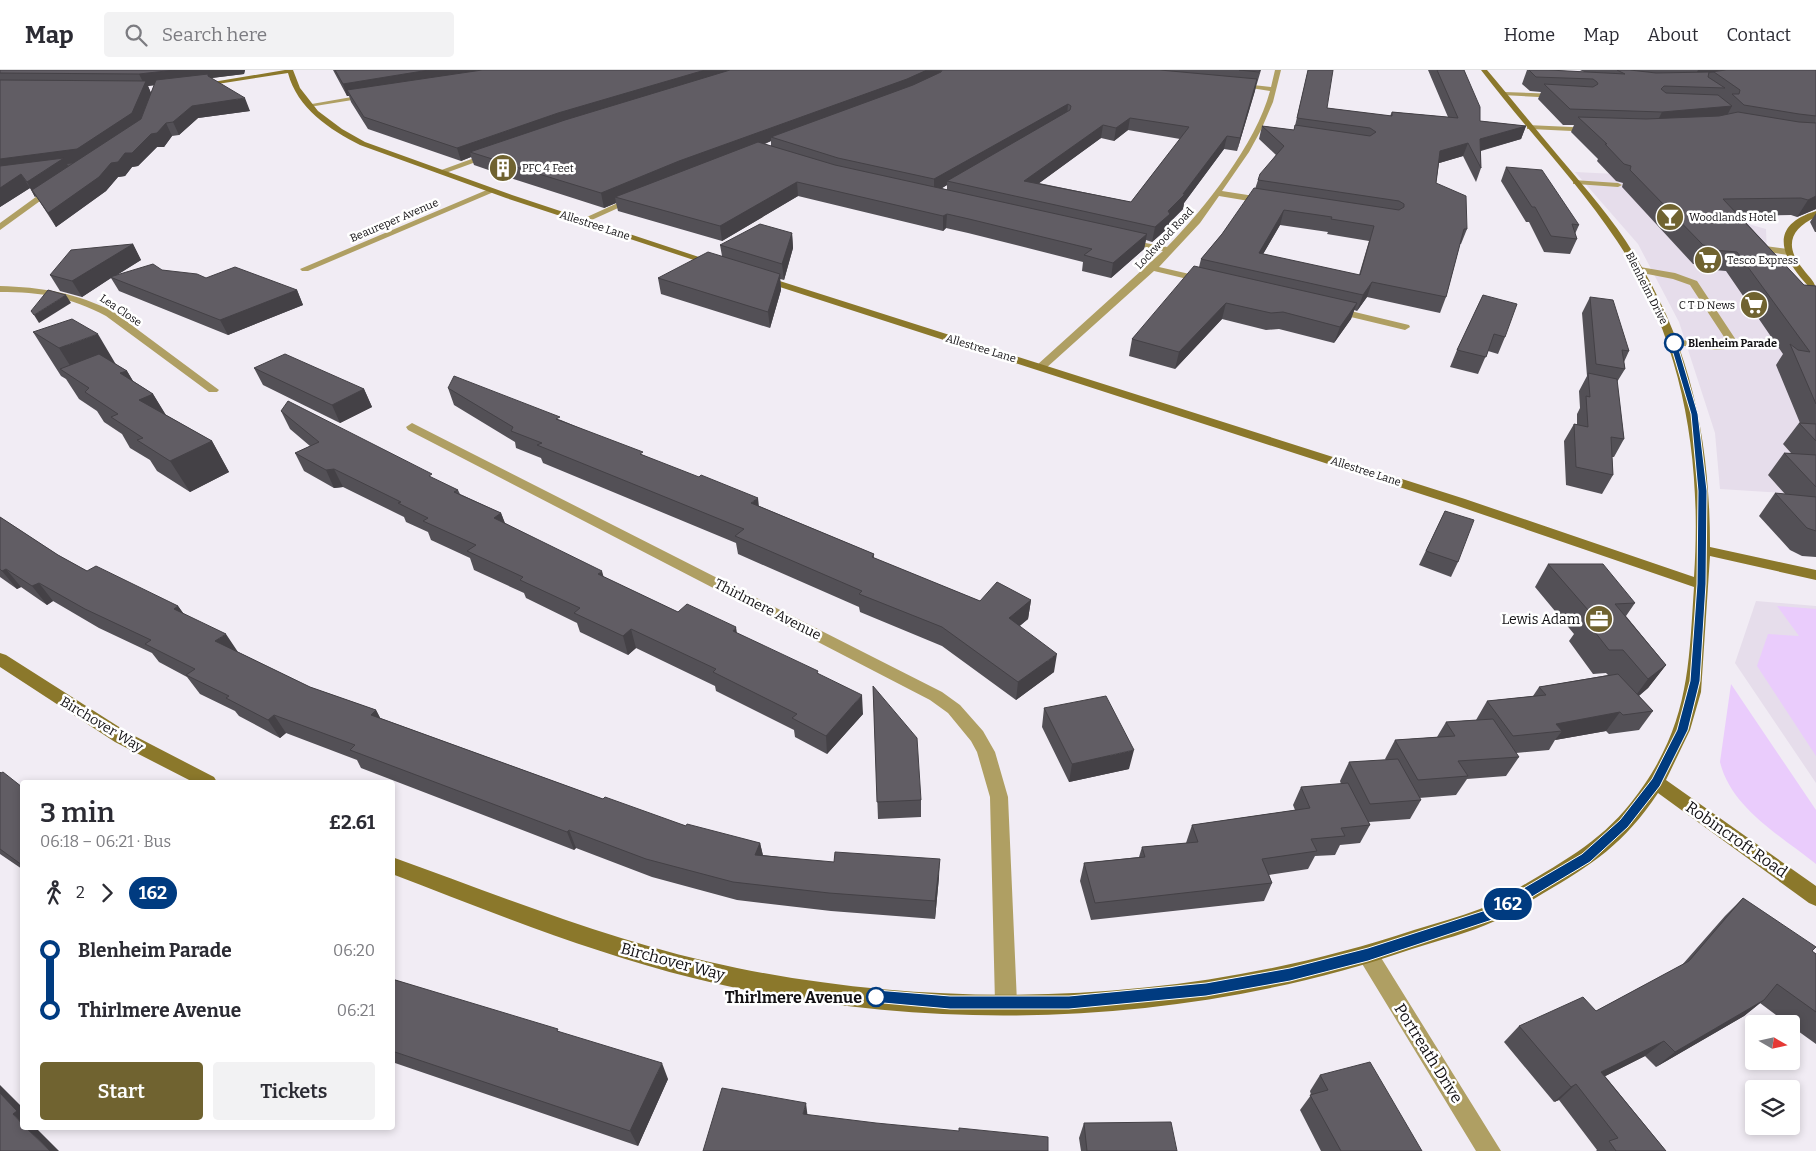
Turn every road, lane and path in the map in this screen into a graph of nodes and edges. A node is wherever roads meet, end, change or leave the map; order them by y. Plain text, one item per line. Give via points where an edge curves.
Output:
1 (1278, 70) edge
2 (1484, 70) edge
3 (290, 71) edge
4 (1230, 85) edge
5 (189, 86) edge
6 (1273, 89) junction
7 (380, 94) edge
8 (1504, 94) junction
9 (1569, 97) edge
10 (310, 105) junction
11 (1530, 127) junction
12 (1604, 131) edge
13 (502, 151) edge
14 (440, 172) junction
15 (1576, 182) junction
16 (59, 184) edge
17 (1618, 185) dead end
18 (492, 191) junction
19 (1217, 193) junction
20 (643, 195) edge
21 (1273, 202) edge
22 (1816, 214) edge
23 (582, 221) junction
24 (0, 227) edge
25 (1122, 240) edge
26 (1749, 246) edge
27 (1169, 250) junction
28 (1788, 252) junction
29 (727, 267) edge
30 (1152, 268) junction
31 (305, 269) dead end
32 (1640, 270) junction
33 (754, 276) edge
34 (1210, 282) edge
35 (0, 288) edge
36 (1815, 288) edge
37 (1327, 308) edge
38 (1405, 326) dead end
39 (1673, 342) junction
40 (1041, 367) junction
41 (213, 390) dead end
42 (412, 427) dead end
43 (1702, 550) junction
44 (1816, 575) edge
45 (1701, 584) junction
46 (0, 659) edge
47 (204, 780) edge
48 (1656, 782) junction
49 (395, 866) edge
50 (1816, 897) edge
51 (1368, 955) junction
52 (1006, 1004) junction
53 (1490, 1151) edge

1 - 6 street, Lockwood Road
2 - 8 street, Blenheim Drive
3 - 5 street
3 - 10 street, Allestree Lane via 293,84
4 - 6 street
6 - 19 street, Lockwood Road via 1262,131
7 - 10 street
8 - 9 street
8 - 11 street, Blenheim Drive
10 - 14 street, Allestree Lane via 344,134
11 - 12 street
11 - 15 street, Blenheim Drive
13 - 14 street
14 - 18 street, Allestree Lane
15 - 17 street
15 - 32 street, Blenheim Drive
16 - 24 street
18 - 23 street, Allestree Lane
18 - 31 street, Beaureper Avenue
19 - 21 street
19 - 27 street, Lockwood Road via 1197,221
20 - 23 street
22 - 28 street via 1796,222 1786,241
23 - 29 street, Allestree Lane
25 - 27 street
26 - 28 street
27 - 30 street, Lockwood Road
28 - 36 street via 1800,273
30 - 34 street
30 - 40 street, Lockwood Road
32 - 39 street, Blenheim Drive
32 - 39 street via 1694,283 1732,346
33 - 40 street, Allestree Lane
35 - 41 street, Lea Close via 48,291 74,296 92,304
37 - 38 street
39 - 43 street, Blenheim Drive via 1690,396 1697,432
40 - 45 street, Allestree Lane via 1460,502
42 - 52 street, Thirlmere Avenue via 936,696 954,709 978,736 999,798
43 - 44 street
43 - 45 street, Blenheim Drive
45 - 48 street, Blenheim Drive via 1695,681 1682,730
46 - 47 street, Birchover Way via 121,737
48 - 50 street, Robincroft Road
48 - 51 street, Birchover Way via 1624,823 1586,858 1490,914
49 - 52 street, Birchover Way via 532,918 643,954 733,977 839,994
51 - 52 street, Birchover Way via 1290,975 1206,990
51 - 53 street, Portreath Drive

